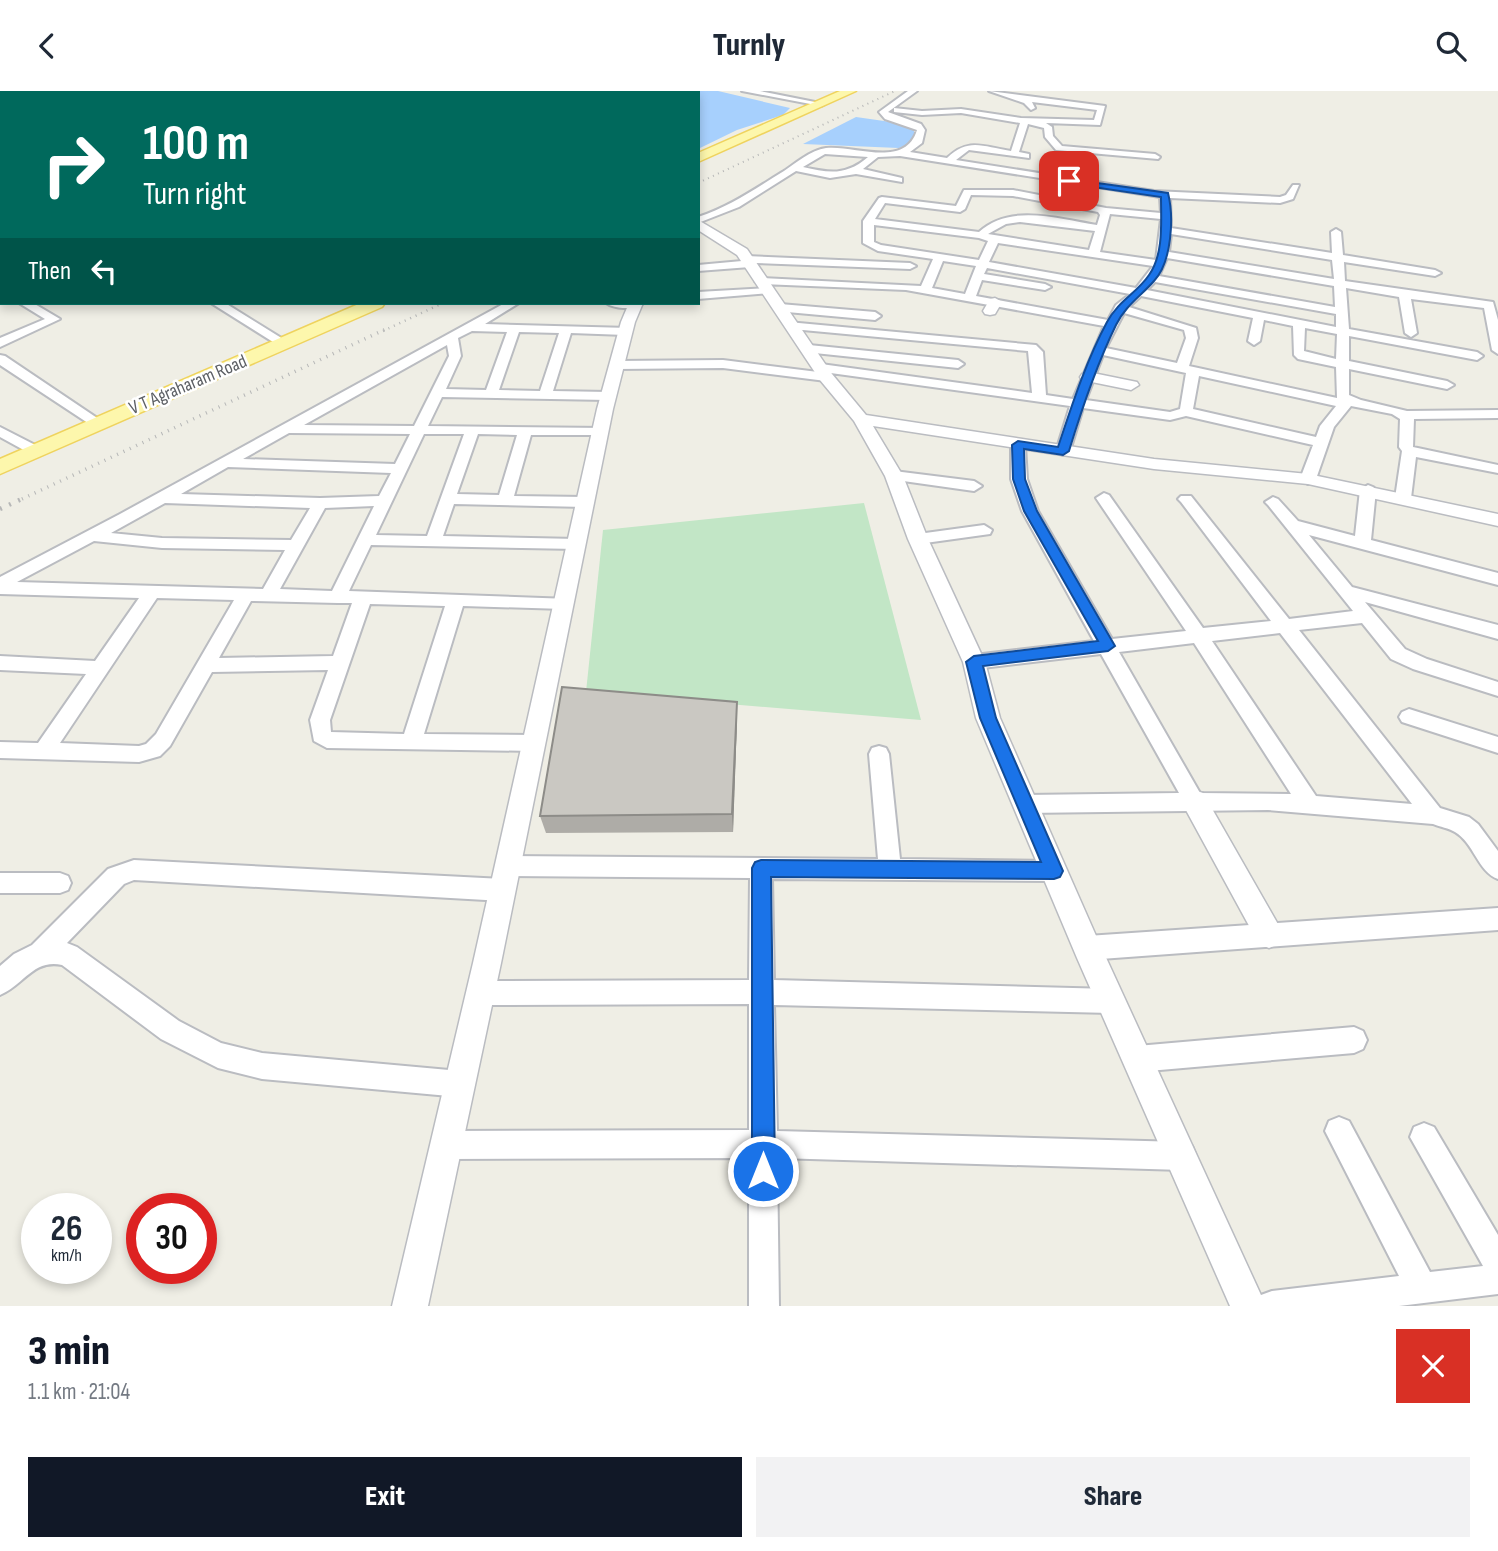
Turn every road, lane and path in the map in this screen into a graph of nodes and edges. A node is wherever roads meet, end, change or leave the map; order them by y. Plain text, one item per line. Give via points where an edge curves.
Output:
1 (746, 91) edge
2 (913, 91) edge
3 (993, 91) edge
4 (844, 93) edge
5 (820, 98) edge
6 (1024, 100) junction
7 (886, 109) junction
8 (1024, 121) junction
9 (876, 154) junction
10 (902, 154) junction
11 (1014, 154) junction
12 (1027, 156) dead end
13 (700, 157) edge
14 (1155, 157) dead end
15 (949, 162) junction
16 (795, 168) junction
17 (857, 171) junction
18 (880, 176) junction
19 (899, 180) dead end
20 (868, 185) dead end
21 (1296, 187) dead end
22 (1165, 195) junction
23 (1104, 211) junction
24 (1166, 216) junction
25 (700, 221) edge
26 (868, 221) junction
27 (700, 223) edge
28 (1101, 229) junction
29 (1166, 230) junction
30 (1336, 232) dead end
31 (981, 235) junction
32 (996, 240) junction
33 (847, 247) dead end
34 (1094, 253) junction
35 (940, 256) junction
36 (1338, 257) junction
37 (1161, 259) junction
38 (984, 262) junction
39 (846, 263) junction
40 (910, 266) dead end
41 (700, 269) edge
42 (1435, 273) dead end
43 (978, 276) junction
44 (1152, 278) junction
45 (1339, 282) junction
46 (844, 284) junction
47 (766, 288) junction
48 (926, 289) junction
49 (1140, 291) junction
50 (1404, 293) junction
51 (700, 296) edge
52 (970, 297) junction
53 (29, 305) edge
54 (220, 305) edge
55 (365, 305) edge
56 (510, 305) edge
57 (635, 305) edge
58 (1121, 305) junction
59 (1340, 311) junction
60 (875, 316) dead end
61 (1259, 317) junction
62 (1111, 324) junction
63 (1300, 325) junction
64 (471, 327) junction
65 (514, 328) junction
66 (566, 330) junction
67 (625, 331) junction
68 (1343, 333) junction
69 (1410, 333) dead end
70 (452, 337) junction
71 (1254, 341) dead end
72 (0, 343) edge
73 (285, 344) junction
74 (1099, 350) junction
75 (1498, 350) edge
76 (1477, 356) dead end
77 (0, 359) edge
78 (958, 364) dead end
79 (617, 365) junction
80 (819, 365) junction
81 (1342, 366) junction
82 (1187, 370) junction
83 (1088, 377) junction
84 (1131, 385) dead end
85 (1447, 385) dead end
86 (437, 393) junction
87 (491, 394) junction
88 (545, 395) junction
89 (608, 396) junction
90 (1039, 396) junction
91 (1078, 402) junction
92 (1346, 403) junction
93 (1186, 412) junction
94 (1498, 414) edge
95 (1405, 415) junction
96 (861, 419) junction
97 (99, 424) junction
98 (287, 429) junction
99 (0, 431) edge
100 (420, 431) junction
101 (472, 431) junction
102 (525, 431) junction
103 (600, 431) junction
104 (1323, 443) junction
105 (1018, 445) junction
106 (36, 451) junction
107 (1063, 451) junction
108 (1409, 451) junction
109 (226, 463) junction
110 (0, 467) edge
111 (402, 469) junction
112 (1498, 469) edge
113 (894, 477) junction
114 (1308, 479) junction
115 (974, 486) dead end
116 (1368, 490) junction
117 (163, 498) junction
118 (1403, 498) junction
119 (447, 499) junction
120 (1104, 499) dead end
121 (1186, 499) dead end
122 (505, 500) junction
123 (385, 502) junction
124 (585, 502) junction
125 (1273, 502) dead end
126 (320, 503) junction
127 (1498, 520) edge
128 (1292, 525) junction
129 (984, 530) dead end
130 (93, 536) junction
131 (918, 539) junction
132 (366, 540) junction
133 (433, 541) junction
134 (577, 544) junction
135 (1362, 544) junction
136 (296, 545) junction
137 (1498, 579) edge
138 (0, 586) edge
139 (1346, 591) junction
140 (152, 592) junction
141 (246, 595) junction
142 (268, 596) junction
143 (338, 597) junction
144 (363, 598) junction
145 (456, 600) junction
146 (564, 603) junction
147 (1366, 616) junction
148 (1286, 627) junction
149 (1498, 632) edge
150 (1199, 636) junction
151 (1108, 646) junction
152 (974, 662) junction
153 (0, 663) edge
154 (340, 663) junction
155 (205, 666) junction
156 (101, 668) junction
157 (1498, 689) edge
158 (1409, 717) dead end
159 (412, 742) junction
160 (534, 743) junction
161 (1498, 745) edge
162 (0, 750) edge
163 (43, 752) junction
164 (879, 754) dead end
165 (1194, 800) junction
166 (1309, 803) junction
167 (1025, 804) junction
168 (1433, 815) junction
169 (761, 868) junction
170 (1498, 869) edge
171 (890, 870) junction
172 (1054, 871) junction
173 (505, 878) junction
174 (0, 883) edge
175 (60, 883) dead end
176 (1498, 919) edge
177 (1269, 935) junction
178 (1087, 948) junction
179 (41, 953) junction
180 (0, 983) edge
181 (762, 992) junction
182 (480, 993) junction
183 (1111, 1000) junction
184 (1354, 1040) dead end
185 (1137, 1059) junction
186 (460, 1084) junction
187 (1339, 1131) dead end
188 (1424, 1137) dead end
189 (763, 1144) junction
190 (446, 1145) junction
191 (1182, 1156) junction
192 (1498, 1263) edge
193 (1498, 1279) edge
194 (1422, 1288) junction
195 (410, 1306) edge
196 (764, 1306) edge
197 (1248, 1306) edge
198 (1272, 1306) edge

1 - 5 street
2 - 7 street
3 - 6 street
4 - 5 main road
5 - 13 main road
6 - 8 street via 1030,102 1031,110
6 - 8 street via 1102,108 1097,123
7 - 8 street via 965,111
7 - 10 street via 884,115 921,130 920,138
8 - 11 street
8 - 14 street via 1045,125 1059,148
9 - 10 street
9 - 16 street via 823,152
9 - 17 street
10 - 15 street
11 - 12 street
11 - 15 street via 965,148
15 - 22 street via 1096,180
16 - 17 street via 838,176
16 - 25 street
17 - 18 street
18 - 19 street
18 - 20 street
21 - 22 street via 1290,197 1280,200
22 - 24 street
23 - 24 street
23 - 26 street via 1013,193 967,193 960,209 882,200
23 - 28 street
24 - 29 street
26 - 31 street
26 - 35 street via 870,245
27 - 47 street via 742,252
28 - 31 street via 1012,219 989,226
28 - 34 street
29 - 36 street
29 - 37 street
30 - 36 street
31 - 32 street
32 - 34 street
32 - 38 street
33 - 39 street
34 - 37 street
35 - 38 street
35 - 48 street
36 - 42 street
36 - 45 street
37 - 44 street
37 - 45 street
38 - 43 street
38 - 49 street
39 - 40 street
39 - 46 street
39 - 47 street
41 - 47 street
43 - 52 street
43 - 58 street
44 - 49 street
44 - 59 street
45 - 50 street
45 - 59 street
46 - 47 street
46 - 48 street
47 - 51 street
47 - 60 street
47 - 80 street
47 - 90 street via 1032,348 1037,352
48 - 52 street
49 - 58 street
49 - 61 street
50 - 69 street
50 - 75 street via 1489,305
52 - 62 street via 992,307
53 - 72 street via 54,319
54 - 73 street
55 - 73 main road, V T Agraharam Road
56 - 64 street
57 - 67 street
58 - 62 street
58 - 82 street via 1190,328
59 - 68 street
61 - 63 street
61 - 71 street
62 - 74 street
63 - 68 street
63 - 81 street via 1300,354
64 - 65 street
64 - 70 street
65 - 66 street
65 - 87 street
66 - 67 street
66 - 88 street
67 - 79 street
68 - 76 street
68 - 81 street
70 - 86 street via 455,356
70 - 98 street
73 - 97 main road, V T Agraharam Road
74 - 82 street
74 - 83 street
77 - 97 street
78 - 80 street
79 - 80 street
79 - 89 street
80 - 90 street
80 - 96 street
81 - 85 street
81 - 92 street via 1341,393
82 - 92 street
82 - 93 street
83 - 84 street
83 - 91 street
86 - 87 street
86 - 100 street
87 - 88 street
88 - 89 street
89 - 103 street
90 - 91 street
91 - 93 street via 1159,416
91 - 107 street
92 - 95 street
92 - 104 street via 1327,426
93 - 104 street
94 - 95 street
95 - 108 street
96 - 105 street
96 - 113 street
97 - 106 main road, V T Agraharam Road
98 - 100 street
98 - 109 street
99 - 106 street
100 - 101 street
100 - 111 street
101 - 102 street
101 - 119 street
102 - 103 street
102 - 122 street
103 - 124 street
104 - 114 street
105 - 107 street
105 - 151 street via 1019,479 1030,511
106 - 110 main road, V T Agraharam Road
107 - 114 street
108 - 112 street
108 - 118 street
109 - 111 street
109 - 117 street
111 - 123 street
113 - 115 street
113 - 131 street
114 - 116 street
116 - 118 street
116 - 135 street
117 - 126 street
117 - 130 street
118 - 127 street
119 - 122 street
119 - 133 street
120 - 150 street
121 - 148 street
122 - 124 street
123 - 126 street
123 - 132 street
124 - 134 street
125 - 128 street
126 - 136 street
128 - 135 street
128 - 139 street
129 - 131 street
130 - 136 street via 162,543
130 - 138 street
131 - 152 street
132 - 133 street
132 - 143 street
133 - 134 street
134 - 146 street
135 - 137 street
136 - 142 street
138 - 140 street
139 - 147 street
139 - 149 street
140 - 141 street
140 - 156 street
141 - 142 street
141 - 155 street
142 - 143 street
143 - 144 street
144 - 145 street
144 - 154 street
145 - 146 street
145 - 159 street
146 - 160 street
147 - 148 street
147 - 157 street via 1405,657
148 - 150 street
148 - 168 street
150 - 151 street
150 - 166 street
151 - 152 street
151 - 165 street
152 - 167 street via 988,718
153 - 156 street
154 - 155 street
154 - 159 street via 320,720 321,735 342,742
155 - 163 street via 153,750 139,754
156 - 163 street
158 - 161 street
159 - 160 street
160 - 173 street
162 - 163 street
164 - 171 street
165 - 166 street
165 - 167 street
165 - 177 street
166 - 168 street
167 - 172 street
168 - 170 street via 1470,831
169 - 171 street
169 - 173 street
169 - 181 street
171 - 172 street
172 - 178 street
173 - 179 street via 134,870 116,876
173 - 182 street
174 - 175 street
176 - 177 street
177 - 178 street
178 - 183 street
179 - 180 street
179 - 186 street via 68,955 170,1030 218,1055 262,1066
181 - 182 street
181 - 183 street
181 - 189 street
182 - 186 street
183 - 185 street
184 - 185 street
185 - 191 street
186 - 190 street
187 - 194 street
188 - 192 street
189 - 190 street
189 - 191 street
189 - 196 street
190 - 195 street
191 - 197 street
193 - 194 street
194 - 198 street

